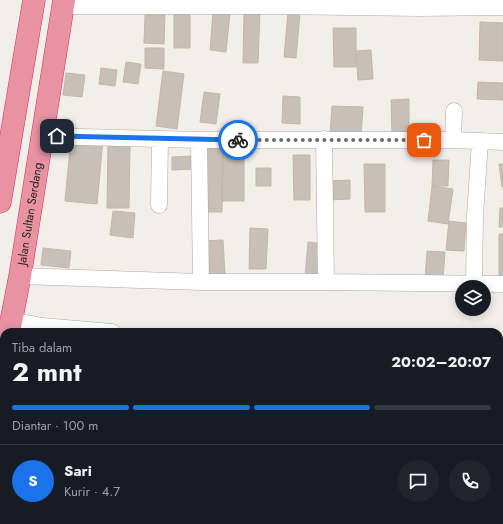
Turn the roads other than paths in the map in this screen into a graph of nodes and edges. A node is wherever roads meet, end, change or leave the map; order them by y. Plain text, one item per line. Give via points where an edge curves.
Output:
1 (34, 0) edge
2 (63, 3) edge
3 (502, 5) edge
4 (454, 111) dead end
5 (42, 136) junction
6 (5, 137) edge
7 (160, 138) junction
8 (324, 139) junction
9 (199, 140) junction
10 (453, 140) junction
11 (480, 141) junction
12 (503, 142) edge
13 (0, 202) edge
14 (159, 205) dead end
15 (20, 276) junction
16 (474, 280) edge
17 (201, 282) junction
18 (326, 282) junction
19 (455, 284) edge
20 (491, 284) edge
21 (503, 284) edge
22 (10, 326) edge
23 (65, 328) edge

1 - 6 highway
2 - 3 street via 419,8
2 - 5 highway, Jalan Sultan Serdang
4 - 10 street
5 - 7 street
5 - 15 highway, Jalan Sultan Serdang
6 - 13 highway
7 - 9 street
7 - 14 street
8 - 9 street
8 - 10 street
8 - 18 street
9 - 17 street
10 - 11 street
11 - 12 street
11 - 16 street
15 - 17 street
15 - 22 highway, Jalan Sultan Serdang
17 - 18 street
18 - 19 street
20 - 21 street
22 - 23 street

